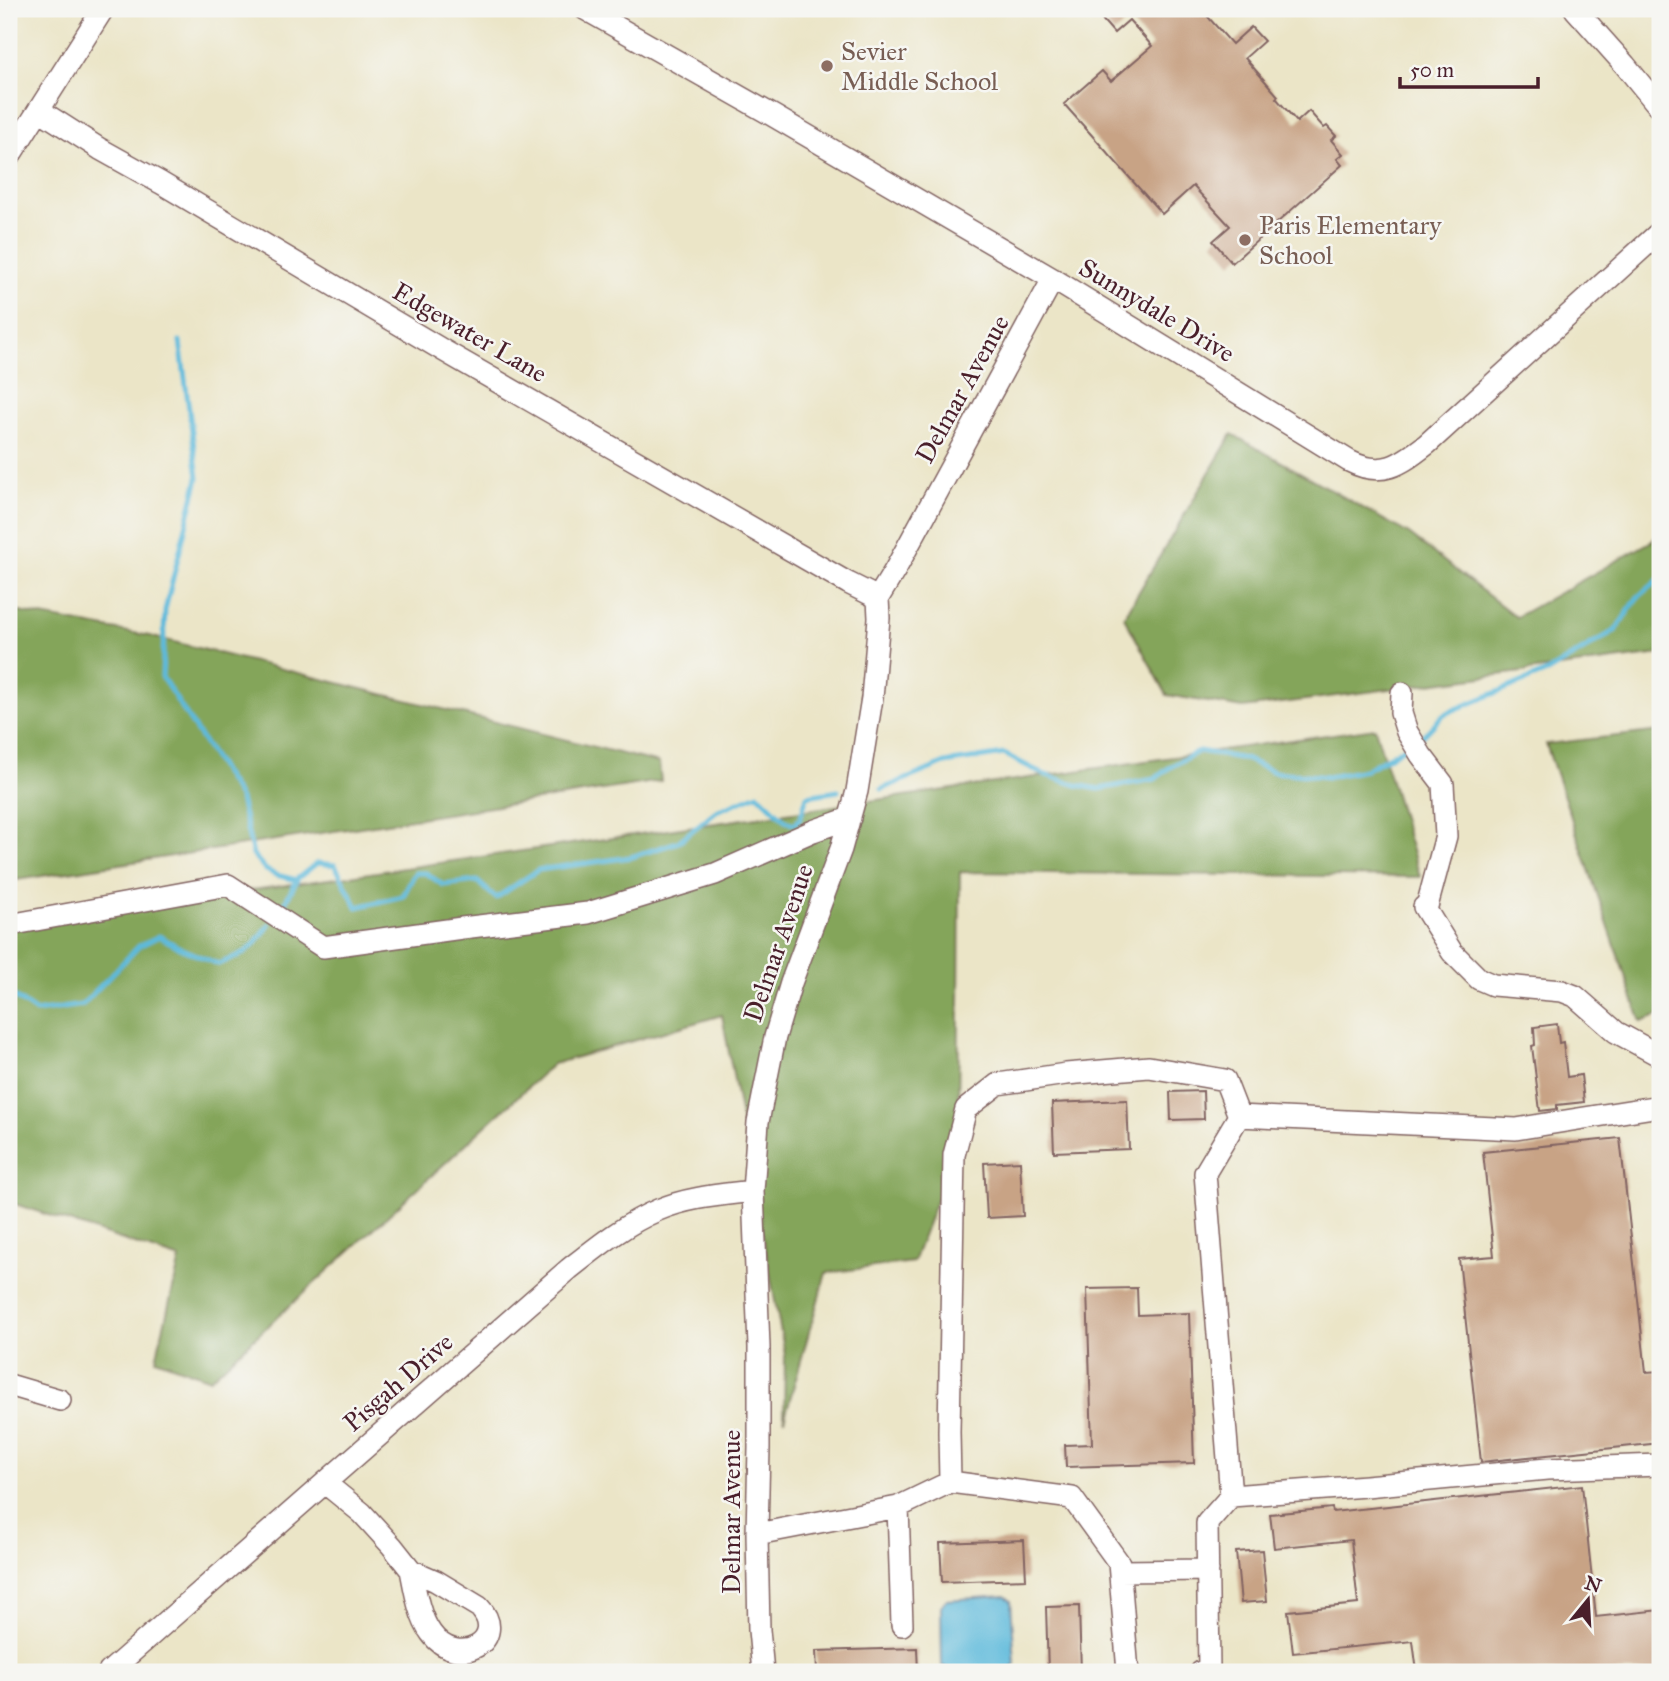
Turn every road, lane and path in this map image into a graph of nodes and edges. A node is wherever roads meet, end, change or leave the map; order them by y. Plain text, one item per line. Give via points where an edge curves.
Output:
1 (103, 9) edge
2 (585, 9) edge
3 (1575, 9) edge
4 (1660, 108) edge
5 (39, 110) junction
6 (9, 157) edge
7 (1660, 232) edge
8 (1053, 279) junction
9 (877, 598) junction
10 (1402, 693) dead end
11 (850, 818) junction
12 (9, 925) edge
13 (1660, 1056) edge
14 (1660, 1106) edge
15 (1239, 1116) junction
16 (753, 1191) junction
17 (9, 1385) edge
18 (60, 1400) dead end
19 (1660, 1465) edge
20 (950, 1482) junction
21 (326, 1483) junction
22 (1231, 1496) junction
23 (898, 1507) junction
24 (757, 1534) junction
25 (411, 1570) dead end
26 (1208, 1570) junction
27 (1120, 1571) junction
28 (902, 1625) dead end
29 (109, 1672) edge
30 (763, 1672) edge
31 (1128, 1672) edge
32 (1201, 1672) edge

1 - 5 street
2 - 8 street, Sunnydale Drive
3 - 4 street
5 - 6 street
5 - 9 street, Edgewater Lane via 446,352
7 - 8 street, Sunnydale Drive via 1427,444 1403,461 1378,470 1349,461
8 - 9 street, Delmar Avenue
9 - 11 street, Delmar Avenue via 872,698
10 - 13 street via 1401,713 1407,732 1443,785 1446,836 1425,909 1452,952 1479,979 1493,985 1575,996 1616,1032
11 - 12 street via 716,874 588,913 323,947 228,885
11 - 16 street, Delmar Avenue via 775,1037 758,1122
14 - 15 street via 1516,1129
15 - 20 street via 1225,1080 1149,1068 998,1084 965,1109 954,1155
15 - 22 street via 1205,1173
16 - 21 street, Pisgah Drive via 673,1205 613,1234
16 - 24 street, Delmar Avenue via 759,1347
17 - 18 street
19 - 22 street via 1547,1469
20 - 23 street
20 - 27 street via 1072,1498 1119,1563
21 - 25 street via 362,1513
21 - 29 street, Pisgah Drive
22 - 26 street via 1207,1523
23 - 24 street
23 - 28 street
24 - 30 street, Delmar Avenue
26 - 27 street
26 - 32 street via 1209,1670
27 - 31 street

